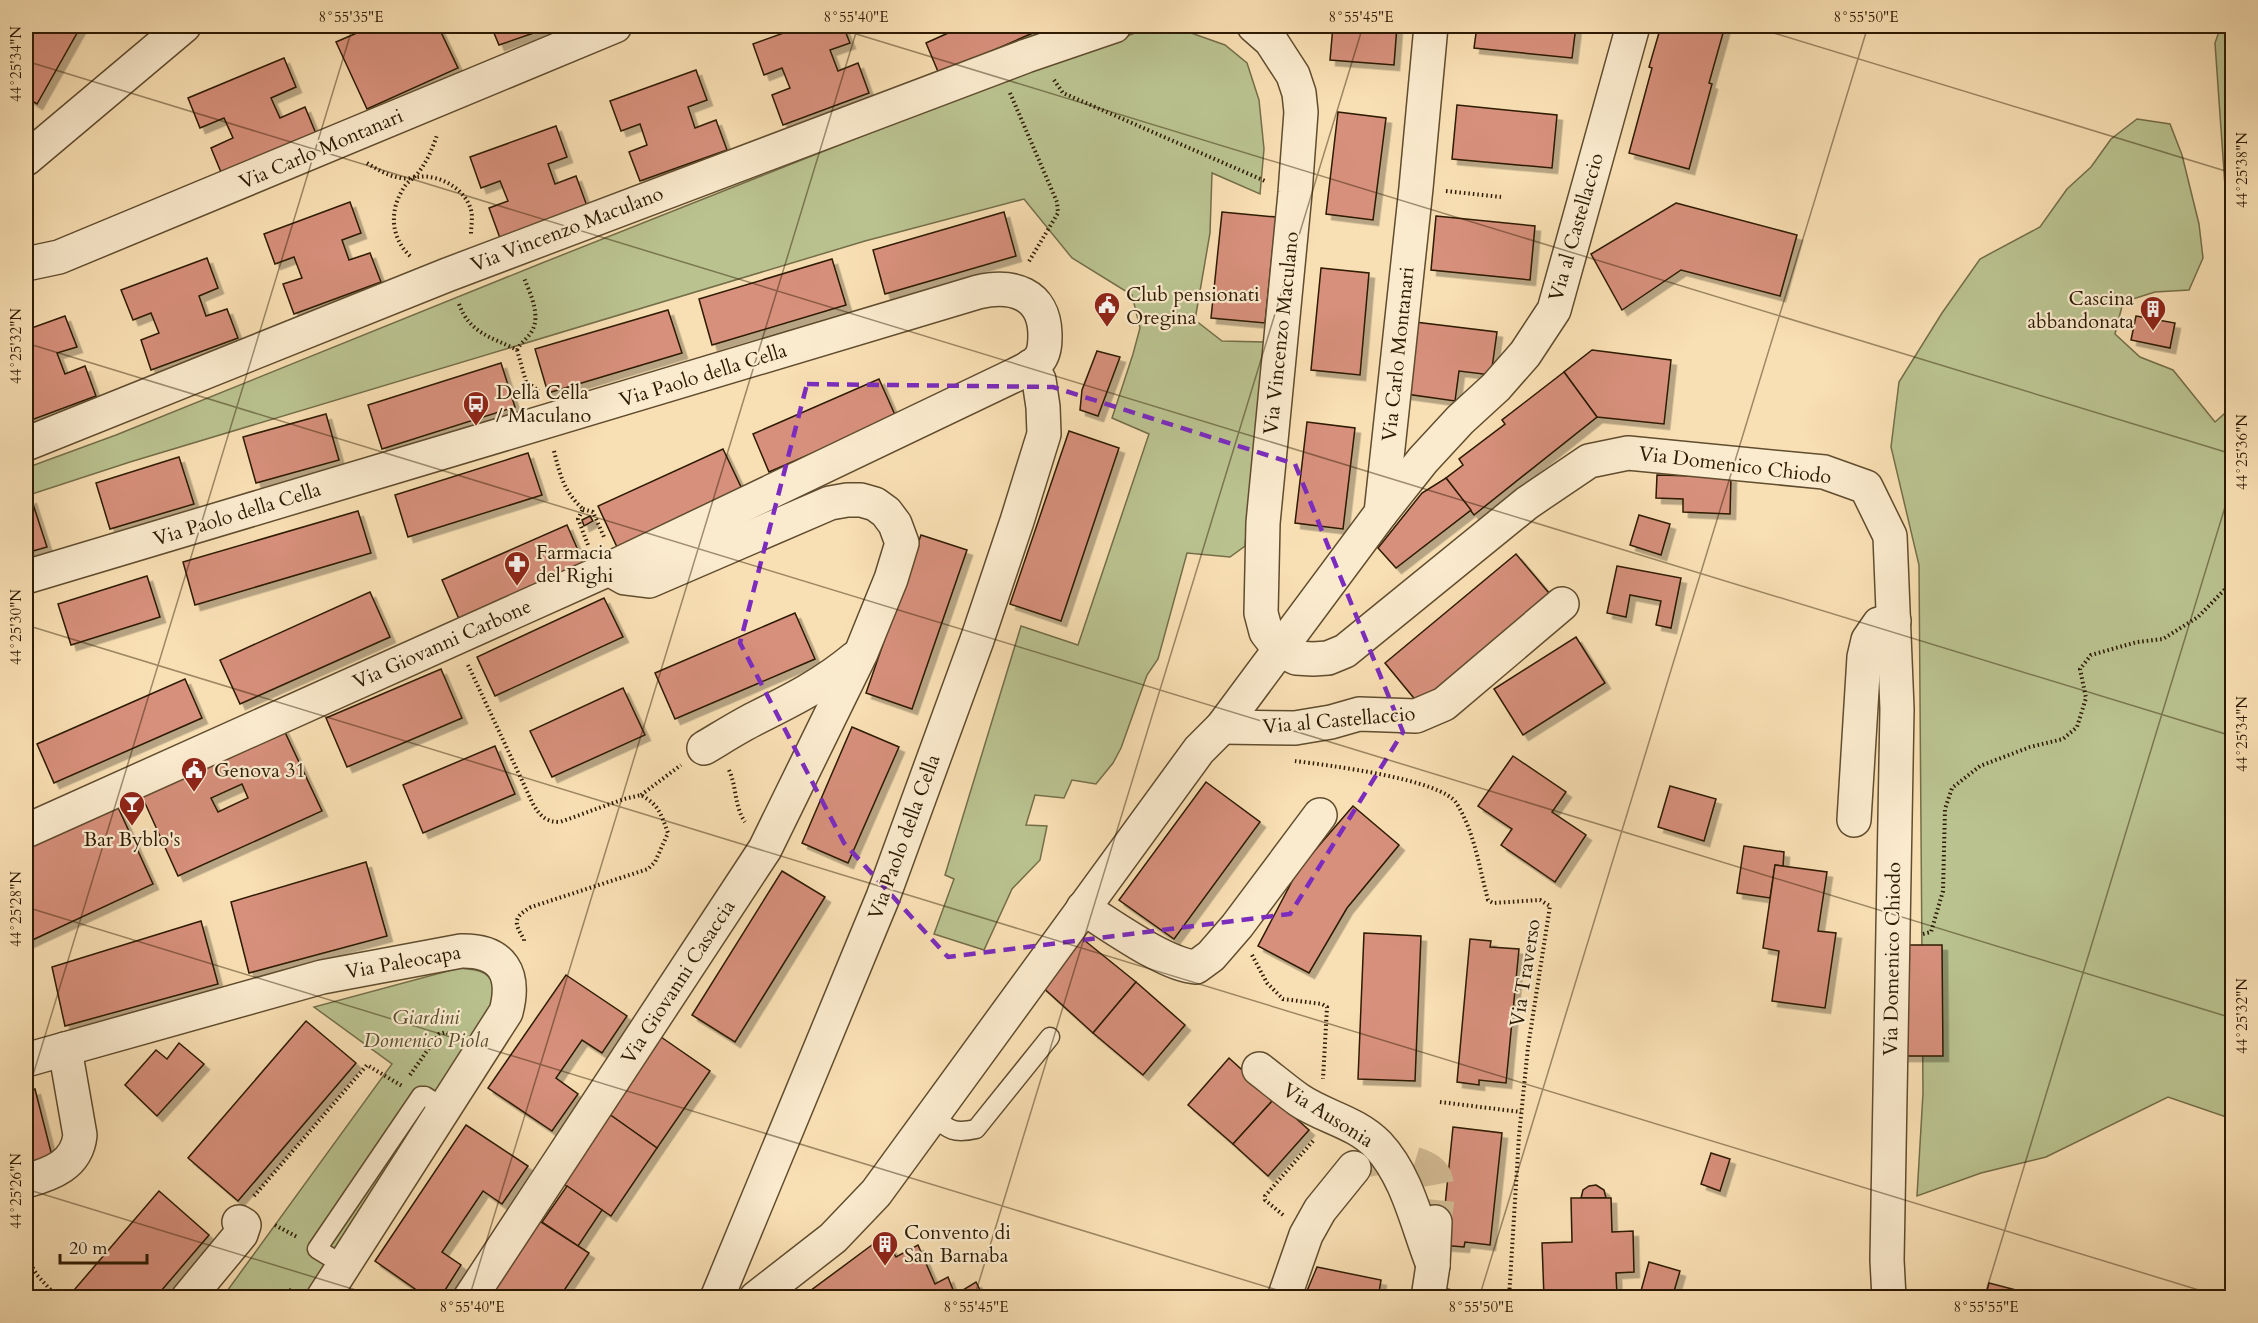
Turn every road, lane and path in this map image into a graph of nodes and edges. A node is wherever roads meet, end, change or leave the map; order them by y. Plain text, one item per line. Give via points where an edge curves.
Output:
1 (184, 26) edge
2 (615, 26) edge
3 (1114, 26) edge
4 (1254, 26) edge
5 (1431, 26) edge
6 (1633, 26) edge
7 (1050, 76) dead end
8 (1008, 87) dead end
9 (439, 129) dead end
10 (26, 159) edge
11 (360, 159) dead end
12 (415, 178) junction
13 (1269, 182) dead end
14 (1416, 188) junction
15 (1501, 197) dead end
16 (471, 239) dead end
17 (413, 259) dead end
18 (26, 264) edge
19 (1025, 268) dead end
20 (524, 276) dead end
21 (458, 301) dead end
22 (517, 350) junction
23 (1031, 366) junction
24 (527, 385) dead end
25 (26, 444) edge
26 (553, 449) dead end
27 (583, 509) junction
28 (1381, 513) junction
29 (578, 519) dead end
30 (607, 557) junction
31 (26, 578) edge
32 (2232, 582) edge
33 (1562, 604) dead end
34 (1894, 621) junction
35 (1280, 650) junction
36 (861, 653) junction
37 (465, 659) dead end
38 (1222, 728) junction
39 (704, 748) junction
40 (1294, 761) dead end
41 (641, 795) junction
42 (1320, 815) dead end
43 (1854, 820) dead end
44 (26, 831) edge
45 (765, 849) junction
46 (1083, 908) junction
47 (1892, 933) junction
48 (522, 947) dead end
49 (1255, 958) dead end
50 (1050, 1036) dead end
51 (462, 1043) dead end
52 (65, 1050) junction
53 (1325, 1055) dead end
54 (26, 1060) edge
55 (1259, 1069) dead end
56 (403, 1086) junction
57 (433, 1102) junction
58 (1440, 1102) dead end
59 (1521, 1112) junction
60 (932, 1116) junction
61 (1345, 1122) junction
62 (1354, 1168) dead end
63 (26, 1181) edge
64 (243, 1213) joint
65 (1288, 1219) dead end
66 (1435, 1222) tunnel mouth
67 (272, 1223) dead end
68 (26, 1256) edge
69 (330, 1257) junction
70 (1433, 1265) junction
71 (58, 1298) edge
72 (188, 1298) edge
73 (286, 1298) edge
74 (322, 1298) edge
75 (470, 1298) edge
76 (717, 1298) edge
77 (756, 1298) edge
78 (1284, 1298) edge
79 (1428, 1298) edge
80 (1509, 1298) edge
81 (1889, 1298) edge

1 - 10 street
2 - 18 street, Via Carlo Montanari via 59,257
3 - 25 street, Via Vincenzo Maculano via 447,274
4 - 35 street, Via Vincenzo Maculano via 1271,41 1293,75 1301,112 1263,523 1261,613 1266,632
5 - 14 street, Via Carlo Montanari
6 - 28 street, Via al Castellaccio via 1554,310 1525,354 1423,460
7 - 13 path via 1064,93
8 - 19 path via 1057,202 1058,213
9 - 12 path
11 - 12 path via 392,176
12 - 16 path via 427,176 457,189 471,211
12 - 17 path via 402,191 393,220 398,241
14 - 15 path
14 - 28 street, Via Carlo Montanari
20 - 22 path via 536,313 535,324
21 - 22 path via 469,322 481,333
22 - 24 path
23 - 30 street, Via Giovanni Carbone via 921,420
23 - 31 street, Via Paolo della Cella via 1041,357 1045,345 1045,330 1037,306 1027,296 996,288
23 - 76 street, Via Paolo della Cella via 1039,380 1044,434 977,640 883,897
26 - 27 path via 561,480
27 - 29 path
27 - 30 path via 593,512 597,519
28 - 35 street
30 - 36 street, Via Giovanni Casaccia via 625,579 649,581 830,503 861,500 875,504 895,524 902,543
30 - 44 street, Via Giovanni Carbone
32 - 47 path via 2198,616 2163,639 2091,655 2080,669 2086,698 2078,727 2063,739 1980,766 1952,789 1945,809 1943,891 1934,926 1922,934
33 - 38 street, Via al Castellaccio via 1444,704 1416,716 1359,714 1295,728
34 - 35 street, Via Domenico Chiodo via 1890,536 1866,487 1824,472 1628,453 1589,461 1527,503 1345,651 1313,660
34 - 43 street via 1879,624 1868,640 1864,657
34 - 47 street, Via Domenico Chiodo via 1897,709
35 - 38 street, Via al Castellaccio
36 - 39 street, Via Giovanni Casaccia via 792,701
36 - 45 street, Via Giovanni Casaccia
37 - 41 path via 540,815 550,822 560,822
38 - 46 street, Via al Castellaccio via 1199,750
39 - 41 path
39 - 45 path via 726,765 734,781 738,812
40 - 59 path, Via Traverso via 1353,768 1450,795 1457,802 1475,845 1488,900 1540,900 1550,906
41 - 48 path via 653,802 668,832 655,862 648,869 519,914 516,922 525,939
42 - 46 street via 1237,926 1196,967 1167,959
45 - 75 street, Via Giovanni Casaccia
46 - 60 street, Via al Castellaccio
47 - 81 street, Via Domenico Chiodo
49 - 53 path via 1267,983 1283,999 1327,1007
50 - 60 lane via 976,1129 949,1129
51 - 56 path via 446,1032 439,1034
52 - 54 street, Via Paleocapa
52 - 57 street, Via Paleocapa via 322,977 460,951 485,954 503,966 508,975 511,996 506,1012
52 - 63 street via 79,1143 74,1155 56,1172
55 - 61 street, Via Ausonia via 1300,1100
56 - 57 path
56 - 64 path via 367,1065
57 - 69 street, Via Paleocapa
58 - 59 path
59 - 80 path, Via Traverso
60 - 77 street, Via al Castellaccio via 876,1193 833,1238
61 - 65 path via 1329,1142 1319,1135 1265,1196
61 - 70 street, Via Ausonia via 1358,1128 1388,1157 1408,1197
62 - 78 street, Via Ausonia via 1320,1210 1306,1235
64 - 72 street via 241,1234
66 - 70 street, Via Ausonia
67 - 69 path
68 - 71 path
69 - 73 path via 318,1252
69 - 74 street, Via Paleocapa
70 - 79 street, Via Ausonia

